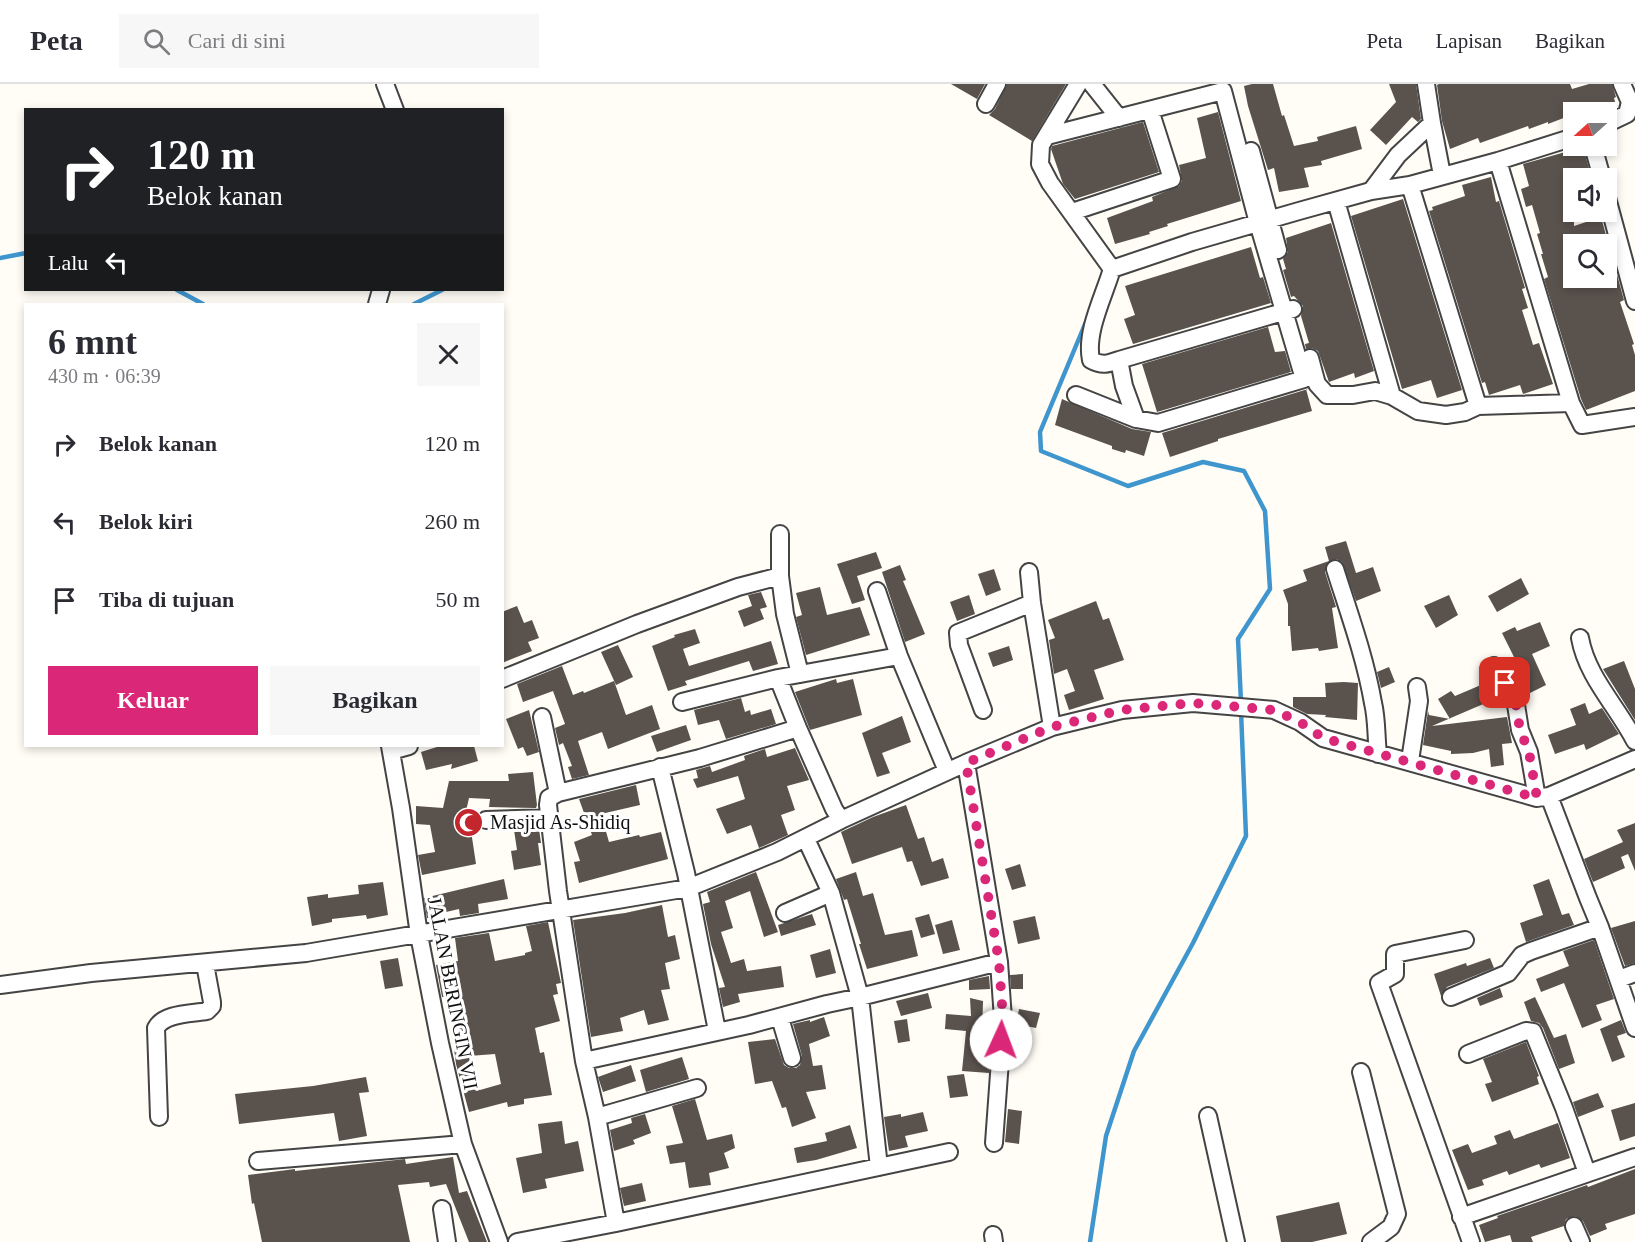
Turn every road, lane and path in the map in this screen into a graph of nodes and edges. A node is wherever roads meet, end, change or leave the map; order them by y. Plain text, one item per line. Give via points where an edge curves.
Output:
1 (386, 84) edge
2 (998, 84) edge
3 (1078, 84) edge
4 (1092, 84) edge
5 (1231, 84) edge
6 (1426, 84) edge
7 (1622, 84) edge
8 (986, 104) dead end
9 (394, 108) edge
10 (1150, 110) junction
11 (1119, 118) junction
12 (1617, 119) edge
13 (1432, 123) junction
14 (1047, 136) junction
15 (1563, 140) edge
16 (1498, 161) junction
17 (1442, 176) junction
18 (1410, 185) junction
19 (1371, 191) junction
20 (1336, 201) junction
21 (1072, 212) junction
22 (1264, 222) junction
23 (1614, 222) edge
24 (1112, 269) junction
25 (1635, 301) edge
26 (1289, 310) junction
27 (1119, 360) junction
28 (1076, 395) dead end
29 (1392, 396) junction
30 (1571, 403) junction
31 (1478, 406) junction
32 (1635, 417) edge
33 (1136, 419) junction
34 (780, 534) dead end
35 (1335, 569) dead end
36 (1029, 572) dead end
37 (780, 576) junction
38 (877, 591) dead end
39 (1032, 603) junction
40 (1580, 638) dead end
41 (898, 656) junction
42 (1494, 666) dead end
43 (800, 674) junction
44 (504, 678) edge
45 (778, 678) junction
46 (1417, 687) dead end
47 (682, 702) dead end
48 (983, 710) dead end
49 (542, 717) dead end
50 (1052, 727) junction
51 (798, 728) junction
52 (1635, 741) edge
53 (391, 748) edge
54 (1378, 754) junction
55 (1635, 759) edge
56 (1410, 761) junction
57 (966, 763) junction
58 (660, 767) junction
59 (946, 771) junction
60 (558, 793) junction
61 (1543, 797) junction
62 (837, 815) junction
63 (549, 818) junction
64 (486, 820) dead end
65 (806, 839) junction
66 (687, 881) junction
67 (831, 893) junction
68 (559, 902) junction
69 (785, 913) dead end
70 (1600, 927) junction
71 (419, 935) junction
72 (1465, 940) dead end
73 (999, 962) junction
74 (205, 964) junction
75 (1627, 976) edge
76 (0, 985) edge
77 (860, 997) junction
78 (1451, 998) dead end
79 (780, 1018) junction
80 (1635, 1028) edge
81 (717, 1031) junction
82 (1468, 1054) dead end
83 (792, 1058) dead end
84 (584, 1061) junction
85 (1361, 1072) dead end
86 (697, 1088) dead end
87 (1208, 1116) dead end
88 (159, 1117) dead end
89 (597, 1117) junction
90 (994, 1143) dead end
91 (463, 1144) junction
92 (949, 1152) dead end
93 (1635, 1157) edge
94 (258, 1161) dead end
95 (879, 1167) junction
96 (1587, 1173) junction
97 (442, 1209) dead end
98 (1461, 1217) junction
99 (616, 1223) junction
100 (1574, 1226) dead end
101 (447, 1242) edge
102 (499, 1242) edge
103 (517, 1242) edge
104 (1236, 1242) edge
105 (1371, 1242) edge
106 (1471, 1242) edge
107 (1581, 1242) edge

1 - 9 street
2 - 8 street
3 - 14 street
4 - 11 street
5 - 22 street via 1260,182
6 - 13 street
7 - 12 street via 1630,102 1628,114
10 - 11 street
10 - 21 street via 1172,179
10 - 22 street via 1223,91
11 - 14 street
13 - 17 street
13 - 19 street via 1398,155
14 - 21 street via 1041,145 1040,164
15 - 16 street
16 - 17 street
16 - 30 street
17 - 18 street
18 - 19 street
18 - 31 street
19 - 20 street
20 - 22 street
20 - 29 street
21 - 24 street
22 - 24 street
22 - 26 street
23 - 25 street
24 - 27 street via 1089,347 1091,360 1097,363
26 - 27 street
26 - 29 street via 1317,384 1327,395 1375,391
26 - 33 street via 1304,379 1158,423
27 - 33 street
28 - 33 street
29 - 31 street via 1418,411 1446,415
30 - 31 street
30 - 32 street via 1582,425
34 - 37 street
35 - 54 street via 1368,678
36 - 39 street
37 - 43 street
37 - 44 street via 738,586
38 - 41 street
39 - 48 street via 958,633
39 - 50 street
40 - 52 street via 1587,663
41 - 43 street
41 - 59 street
42 - 61 street via 1516,705 1520,730
43 - 45 street
45 - 47 street
45 - 51 street
46 - 56 street via 1419,701
49 - 60 street
50 - 54 street via 1122,710 1193,703 1232,706 1274,710 1323,738
50 - 57 street
51 - 58 street
51 - 62 street
53 - 71 street, JALAN BERINGIN VII
54 - 56 street
55 - 61 street
56 - 61 street
57 - 59 street
57 - 73 street
58 - 60 street
58 - 66 street
59 - 62 street
60 - 63 street via 549,798
61 - 70 street
62 - 65 street
63 - 64 street
63 - 68 street
65 - 66 street
65 - 67 street
66 - 68 street
66 - 81 street
67 - 69 street
67 - 77 street
68 - 71 street
68 - 84 street
70 - 75 street
70 - 78 street via 1522,955 1508,973
71 - 74 street
71 - 91 street, JALAN BERINGIN VII
72 - 98 street via 1395,954 1395,974 1379,983
73 - 77 street
73 - 90 street via 1003,1019
74 - 76 street
74 - 88 street via 210,1009 167,1018 156,1028
75 - 80 street
77 - 79 street
77 - 95 street
79 - 81 street
79 - 83 street
81 - 84 street
82 - 96 street via 1526,1031 1533,1032
84 - 89 street
85 - 105 street via 1397,1214 1391,1227
86 - 89 street
87 - 104 street
89 - 99 street
91 - 94 street
91 - 102 street, JALAN BERINGIN VII
92 - 95 street
93 - 96 street
95 - 99 street
96 - 98 street
97 - 101 street
98 - 106 street
99 - 103 street
100 - 107 street

